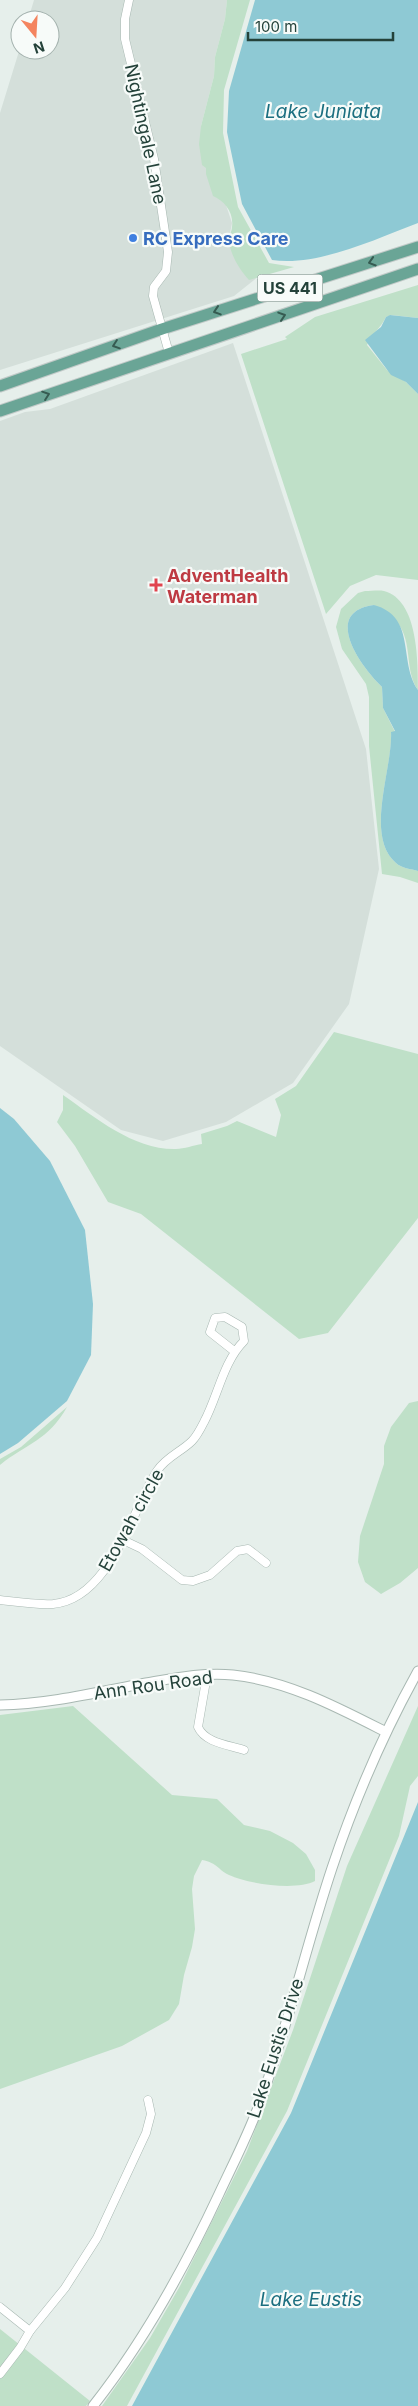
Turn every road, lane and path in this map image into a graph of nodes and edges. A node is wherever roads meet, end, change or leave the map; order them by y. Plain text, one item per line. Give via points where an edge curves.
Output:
1 (129, 0) edge
2 (418, 247) edge
3 (418, 269) edge
4 (162, 329) junction
5 (170, 353) junction
6 (0, 386) edge
7 (0, 411) edge
8 (234, 1351) junction
9 (123, 1540) junction
10 (266, 1563) dead end
11 (0, 1600) edge
12 (418, 1671) edge
13 (207, 1674) junction
14 (0, 1706) edge
15 (386, 1732) junction
16 (244, 1750) dead end
17 (148, 2100) dead end
18 (0, 2307) edge
19 (30, 2331) junction
20 (0, 2374) edge
21 (93, 2406) edge

1 - 4 street, Nightingale Lane via 125,39 154,159 168,252 166,271 153,291
2 -> 4 main road, US 441
5 -> 3 main road, US 441
4 - 5 street, Nightingale Lane
4 -> 6 main road, US 441
7 -> 5 main road, US 441
8 - 8 street, Etowah circle via 244,1341 242,1327 224,1317 215,1318 210,1332
8 - 9 street, Etowah circle via 204,1422 192,1441 161,1464
9 - 10 street via 142,1549 182,1580 193,1581 210,1575 237,1550 248,1549
9 - 11 street, Etowah circle via 99,1577 68,1600 55,1604
12 - 15 street, Lake Eustis Drive
13 - 14 street, Ann Rou Road via 45,1702
13 - 15 street, Ann Rou Road via 279,1684
13 - 16 street via 198,1727 201,1734
15 - 21 street, Lake Eustis Drive via 332,1867 280,2042 241,2148 176,2283
17 - 19 street via 151,2114 146,2133 96,2238 65,2288
18 - 19 street
19 - 20 street

